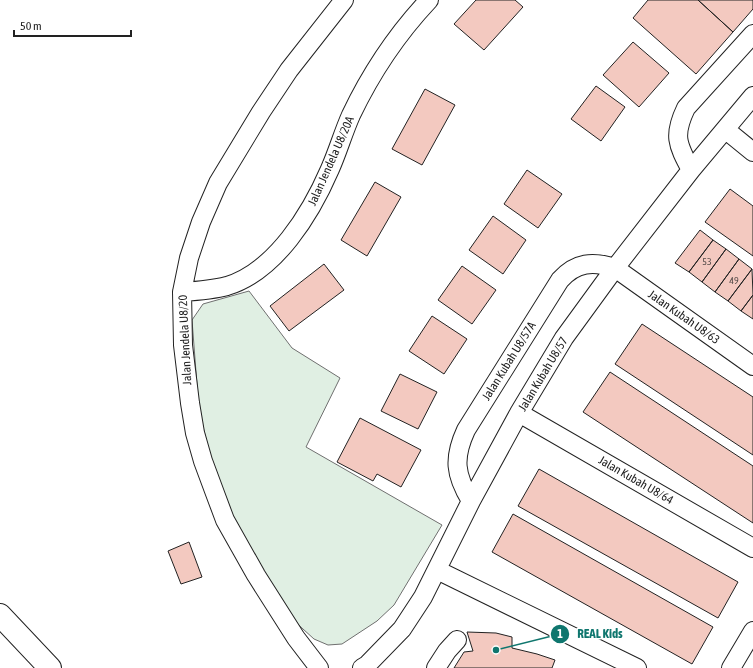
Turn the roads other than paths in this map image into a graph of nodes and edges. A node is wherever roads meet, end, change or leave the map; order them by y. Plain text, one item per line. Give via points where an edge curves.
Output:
1 (344, 0) edge
2 (429, 0) edge
3 (753, 34) edge
4 (753, 96) edge
5 (726, 130) junction
6 (753, 152) edge
7 (691, 170) junction
8 (615, 268) junction
9 (182, 292) junction
10 (753, 366) edge
11 (519, 413) junction
12 (471, 501) junction
13 (753, 548) edge
14 (437, 570) junction
15 (0, 615) edge
16 (753, 631) edge
17 (457, 640) dead end
18 (50, 668) edge
19 (319, 668) edge
20 (362, 668) edge
21 (436, 668) edge
22 (637, 668) edge
23 (732, 668) edge

1 - 9 street, Jalan Jendela U8/20 via 289,70 218,183 200,222 188,258
2 - 9 street, Jalan Jendela U8/20A via 383,58 343,134 310,209 280,249 264,265 227,286
3 - 7 street via 686,108 680,121 677,134 681,152
4 - 5 street, Jalan Kubah U8/57
5 - 6 street
5 - 7 street, Jalan Kubah U8/57
7 - 8 street, Jalan Kubah U8/57
8 - 10 street, Jalan Kubah U8/63
8 - 11 street, Jalan Kubah U8/57 via 564,338
8 - 12 street, Jalan Kubah U8/57A via 602,264 579,266 568,271 466,430 459,445 458,474 461,486
9 - 19 street, Jalan Jendela U8/20 via 183,345 190,403 203,461 225,520 296,638
11 - 12 street, Jalan Kubah U8/57
11 - 13 street, Jalan Kubah U8/64
12 - 14 street, Jalan Kubah U8/57
14 - 20 street, Jalan Kubah U8/57 via 402,629
14 - 22 street
15 - 18 highway
16 - 23 street
17 - 21 street

